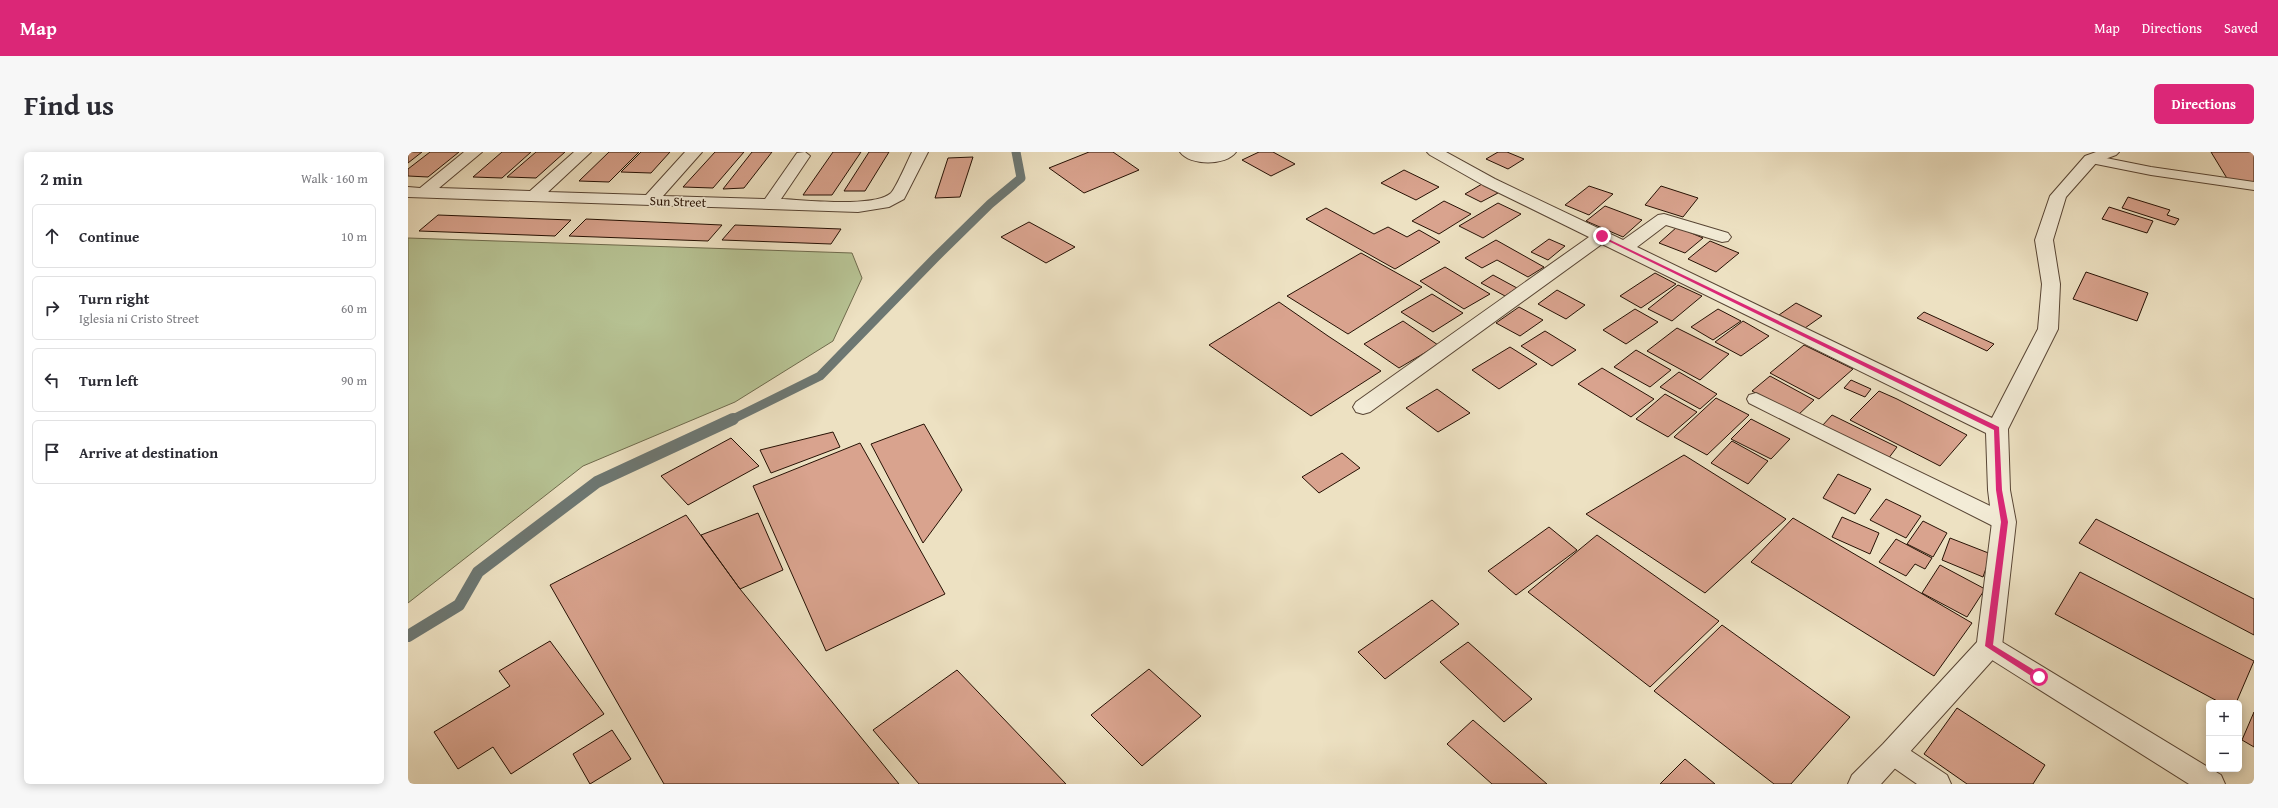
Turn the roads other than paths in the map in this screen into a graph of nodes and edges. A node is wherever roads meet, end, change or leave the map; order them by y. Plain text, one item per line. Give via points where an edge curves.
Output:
1 (474, 152) edge
2 (583, 152) edge
3 (694, 152) edge
4 (920, 152) edge
5 (1188, 152) edge
6 (1228, 152) edge
7 (1435, 152) edge
8 (2111, 152) edge
9 (802, 156) dead end
10 (2091, 159) junction
11 (2254, 186) edge
12 (416, 193) edge
13 (534, 196) junction
14 (650, 200) junction
15 (770, 204) junction
16 (1602, 236) junction
17 (1722, 237) dead end
18 (1625, 247) junction
19 (1756, 399) dead end
20 (1363, 407) dead end
21 (1997, 429) junction
22 (2004, 522) junction
23 (1989, 646) junction
24 (1893, 753) junction
25 (1862, 784) edge
26 (1938, 784) edge
27 (2212, 784) edge

1 - 12 street
2 - 13 street
3 - 14 street
4 - 15 street, Sun Street via 898,196 883,203 858,207
5 - 6 street via 1206,159 1217,158
7 - 16 street via 1489,182
8 - 10 street
9 - 15 street
10 - 11 lane via 2151,171
10 - 21 street via 2058,196 2044,240 2051,284 2048,329
12 - 13 street, Sun Street
13 - 14 street, Sun Street
14 - 15 street, Sun Street
16 - 18 street
16 - 20 street
17 - 18 street via 1664,219
18 - 21 street
19 - 22 lane
21 - 22 street via 1999,490
22 - 23 street
23 - 24 street
23 - 27 lane
24 - 25 street
24 - 26 lane

